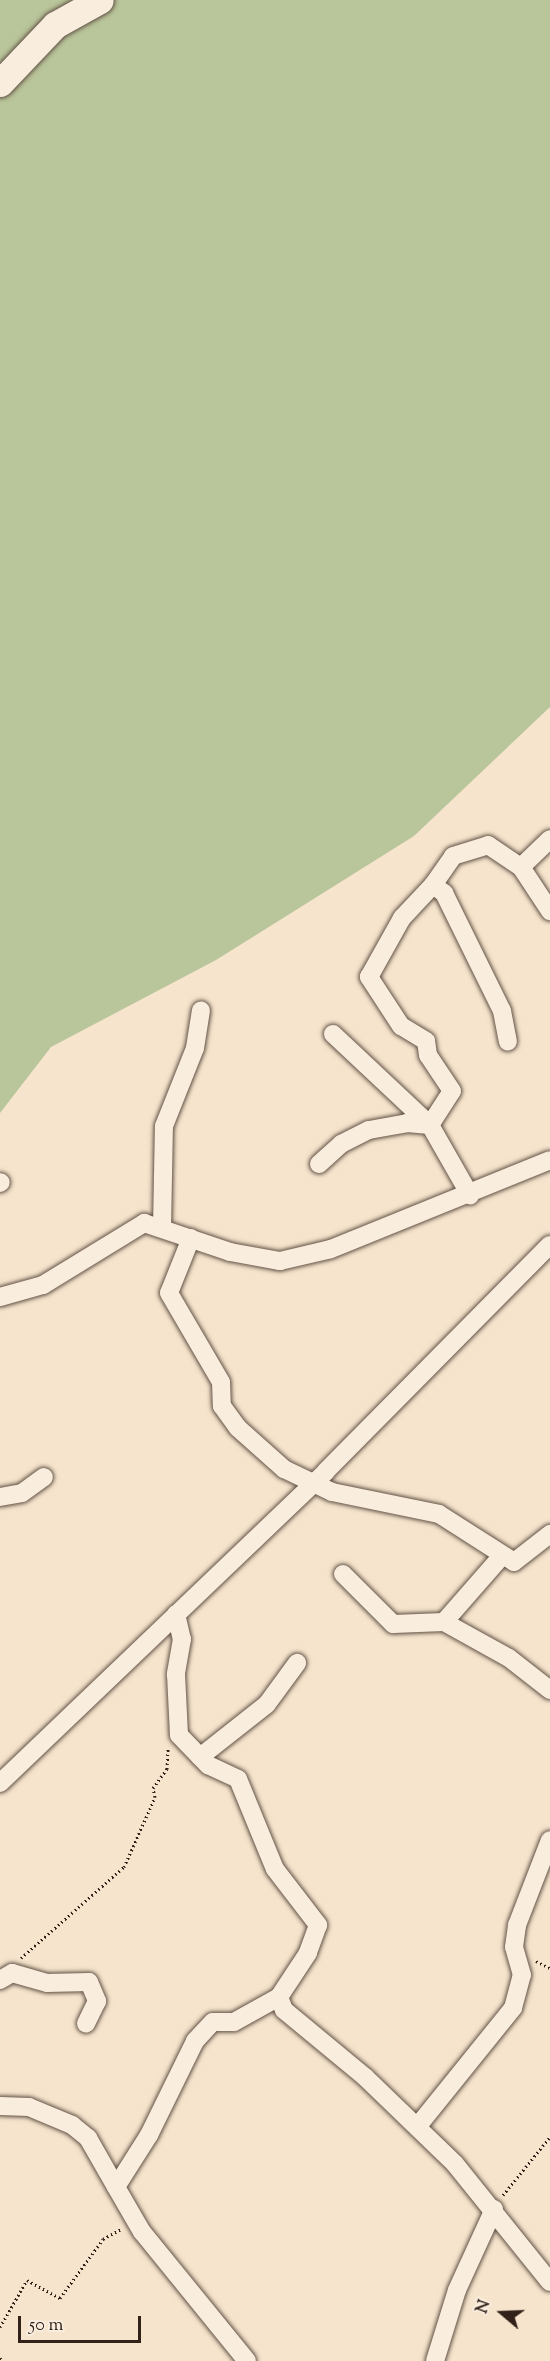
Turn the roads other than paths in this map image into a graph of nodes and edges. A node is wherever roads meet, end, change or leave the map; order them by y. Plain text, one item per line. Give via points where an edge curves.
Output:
1 (100, 0) edge
2 (0, 83) edge
3 (550, 838) edge
4 (521, 867) junction
5 (433, 885) junction
6 (550, 911) edge
7 (201, 1010) dead end
8 (333, 1034) dead end
9 (508, 1041) dead end
10 (430, 1125) junction
11 (550, 1160) edge
12 (319, 1164) dead end
13 (470, 1195) junction
14 (162, 1227) junction
15 (191, 1238) junction
16 (550, 1245) edge
17 (0, 1297) edge
18 (44, 1477) dead end
19 (313, 1483) junction
20 (0, 1497) edge
21 (550, 1534) edge
22 (501, 1557) junction
23 (344, 1574) dead end
24 (176, 1614) junction
25 (444, 1622) junction
26 (297, 1663) dead end
27 (550, 1690) edge
28 (200, 1757) junction
29 (3, 1775) edge
30 (550, 1840) edge
31 (6, 1976) edge
32 (279, 1997) junction
33 (86, 2024) dead end
34 (0, 2106) edge
35 (417, 2127) junction
36 (116, 2187) junction
37 (494, 2209) junction
38 (550, 2282) edge
39 (247, 2361) edge
40 (435, 2361) edge

1 - 2 main road via 56,25
3 - 4 street
4 - 5 street via 488,845 469,848 443,866
4 - 6 street
5 - 9 street via 444,892 502,1011
5 - 10 street via 402,918 369,978 401,1026 426,1041 428,1055 452,1090
7 - 14 street via 195,1048 164,1126
8 - 10 street
10 - 12 street via 408,1123 369,1130
10 - 13 street
11 - 13 street
13 - 15 street via 376,1227 331,1249 280,1261
14 - 15 street
14 - 17 street via 144,1223 43,1285
15 - 19 street via 169,1293 221,1382 222,1406 238,1428 284,1469
16 - 19 street
18 - 20 street via 22,1493
19 - 22 street via 439,1514 473,1532
19 - 24 street
21 - 22 street via 514,1562
22 - 25 street
23 - 25 street via 393,1624
24 - 28 street via 182,1639 176,1674 179,1735
24 - 29 street
25 - 27 street via 509,1658
26 - 28 street via 267,1704
28 - 32 street via 238,1779 275,1869 318,1925 308,1953
30 - 35 street via 517,1925 514,1947 522,1975 513,2008
31 - 33 street via 47,1983 89,1982 97,2001
32 - 35 street via 291,2016
32 - 36 street via 234,2022 213,2022 195,2041 149,2135
34 - 36 street via 29,2107 72,2125 88,2138
35 - 37 street
36 - 39 street via 136,2221
37 - 38 street
37 - 40 street via 457,2290

